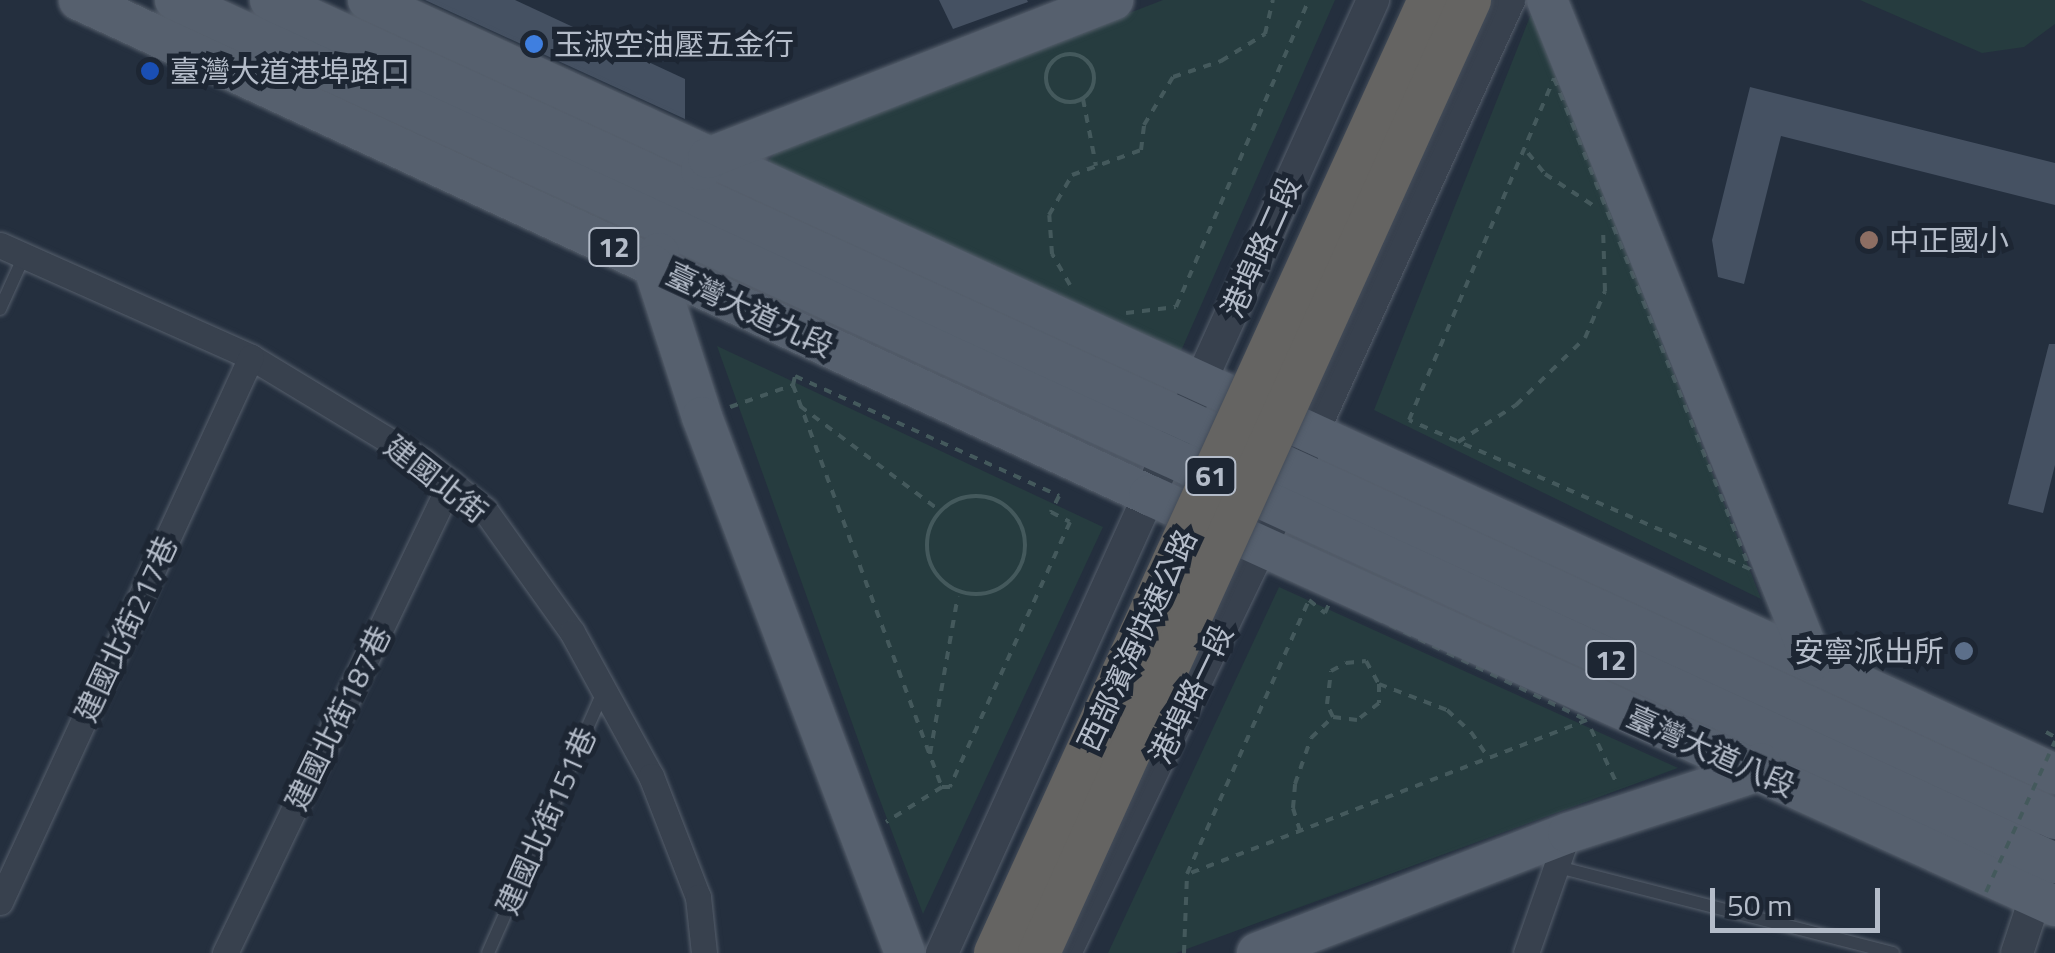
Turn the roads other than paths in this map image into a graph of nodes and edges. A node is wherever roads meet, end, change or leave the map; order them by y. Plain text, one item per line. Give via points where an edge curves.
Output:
1 (79, 0) edge
2 (174, 0) edge
3 (270, 0) edge
4 (368, 0) edge
5 (1113, 0) edge
6 (1372, 0) edge
7 (1428, 0) edge
8 (1470, 0) edge
9 (1509, 0) edge
10 (1547, 0) edge
11 (708, 158) junction
12 (690, 193) junction
13 (672, 229) junction
14 (12, 251) edge
15 (653, 265) junction
16 (0, 309) edge
17 (251, 357) junction
18 (1201, 380) junction
19 (1184, 418) junction
20 (1313, 432) junction
21 (1166, 456) junction
22 (1296, 470) junction
23 (450, 482) junction
24 (1149, 495) junction
25 (1279, 508) junction
26 (1262, 546) junction
27 (1812, 661) junction
28 (604, 689) junction
29 (1776, 736) junction
30 (1756, 772) junction
31 (2055, 774) edge
32 (2055, 819) edge
33 (1563, 850) junction
34 (2049, 872) edge
35 (0, 902) edge
36 (224, 953) edge
37 (488, 953) edge
38 (704, 953) edge
39 (905, 953) edge
40 (942, 953) edge
41 (995, 953) edge
42 (1039, 953) edge
43 (1064, 953) edge
44 (1258, 953) edge
45 (1526, 953) edge
46 (1892, 953) edge
47 (2017, 953) edge

1 - 15 main road, 臺灣大道九段 / 12
2 - 13 main road, 臺灣大道九段 / 12
3 - 12 main road, 12
4 - 11 main road
5 - 11 main road
6 - 18 street, 港埠路二段
7 - 41 highway, 西部濱海快速公路 / 61, bridge
8 - 42 highway, 西部濱海快速公路 / 61, bridge
9 - 20 street
10 - 27 main road
11 - 12 main road
11 - 18 main road
12 - 13 main road
12 - 19 main road, 12
13 - 15 main road
13 - 21 main road, 臺灣大道九段 / 12
14 - 16 lane
14 - 17 street, 建國北街
15 - 24 main road, 臺灣大道九段 / 12
15 - 39 main road via 702,416
17 - 23 street, 建國北街
17 - 35 street, 建國北街217巷
18 - 19 street, 港埠路二段
18 - 20 main road
19 - 21 street, 港埠路二段
19 - 22 main road, 12
20 - 22 street, 港埠路一段
20 - 27 main road
21 - 24 street, 港埠路二段
21 - 25 main road, 臺灣大道八段 / 12
22 - 25 street, 港埠路一段
22 - 32 main road, 12
23 - 28 street, 建國北街 via 484,509
23 - 36 street, 建國北街187巷
24 - 26 main road, 臺灣大道八段 / 12
24 - 40 street
25 - 26 street, 港埠路一段
25 - 29 main road, 臺灣大道八段 / 12
26 - 30 main road, 臺灣大道八段 / 12
26 - 43 street, 港埠路一段
27 - 31 main road
28 - 37 lane, 建國北街151巷
28 - 38 street, 建國北街 via 652,776 698,897
29 - 30 main road
29 - 34 main road, 臺灣大道八段 / 12
30 - 33 main road via 1630,813
30 - 34 main road, 臺灣大道八段 / 12
33 - 44 main road
33 - 45 street
33 - 46 lane
34 - 47 street

